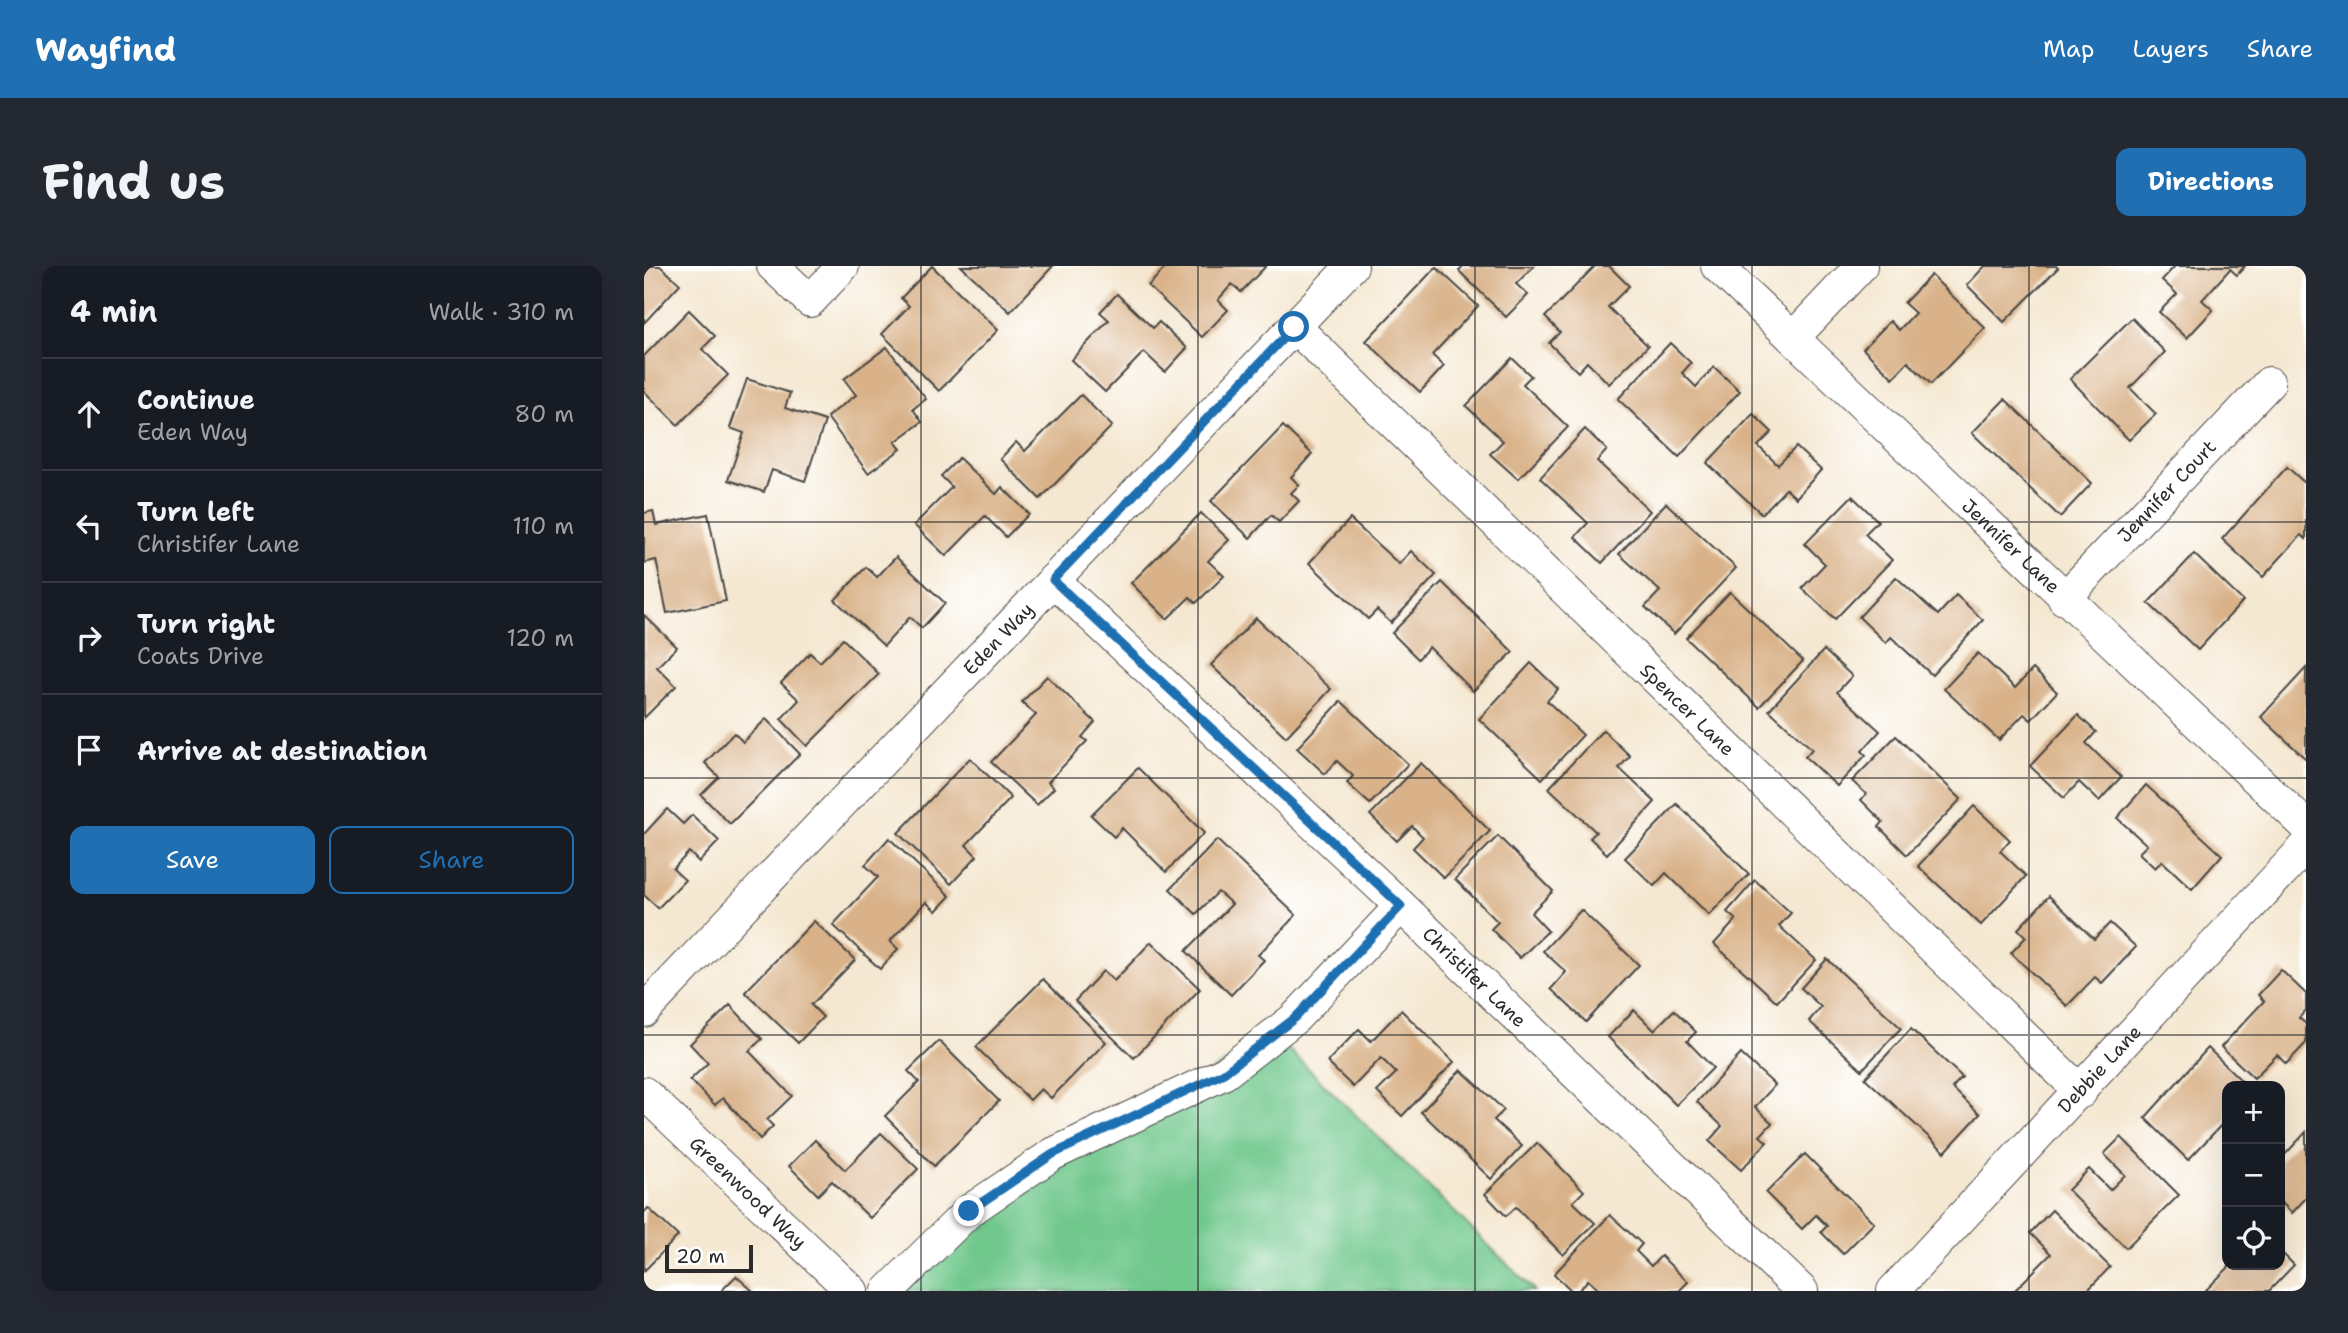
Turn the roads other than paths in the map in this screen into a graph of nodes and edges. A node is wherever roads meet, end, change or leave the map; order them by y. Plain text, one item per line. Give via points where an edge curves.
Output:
1 (773, 266) edge
2 (843, 266) edge
3 (1352, 266) edge
4 (1717, 266) edge
5 (1861, 266) edge
6 (1294, 327) junction
7 (1793, 338) junction
8 (2269, 383) dead end
9 (1053, 580) junction
10 (2064, 599) junction
11 (2306, 826) edge
12 (2306, 846) edge
13 (1401, 906) junction
14 (644, 1011) edge
15 (2081, 1092) junction
16 (644, 1093) edge
17 (852, 1291) edge
18 (888, 1291) edge
19 (1802, 1291) edge
20 (1894, 1291) edge

1 - 2 street via 810,301
3 - 6 street, Eden Way
4 - 7 street, Jennifer Lane
5 - 7 street
6 - 9 street, Eden Way
6 - 15 street, Spencer Lane
7 - 10 street, Jennifer Lane
8 - 10 street, Jennifer Court
9 - 13 street, Christifer Lane
9 - 14 street, Eden Way
10 - 11 street, Jennifer Lane
12 - 15 street, Debbie Lane
13 - 18 street via 1295,1018 1224,1073 1053,1154 969,1211
13 - 19 street, Christifer Lane
15 - 20 street, Debbie Lane
16 - 17 street, Greenwood Way

